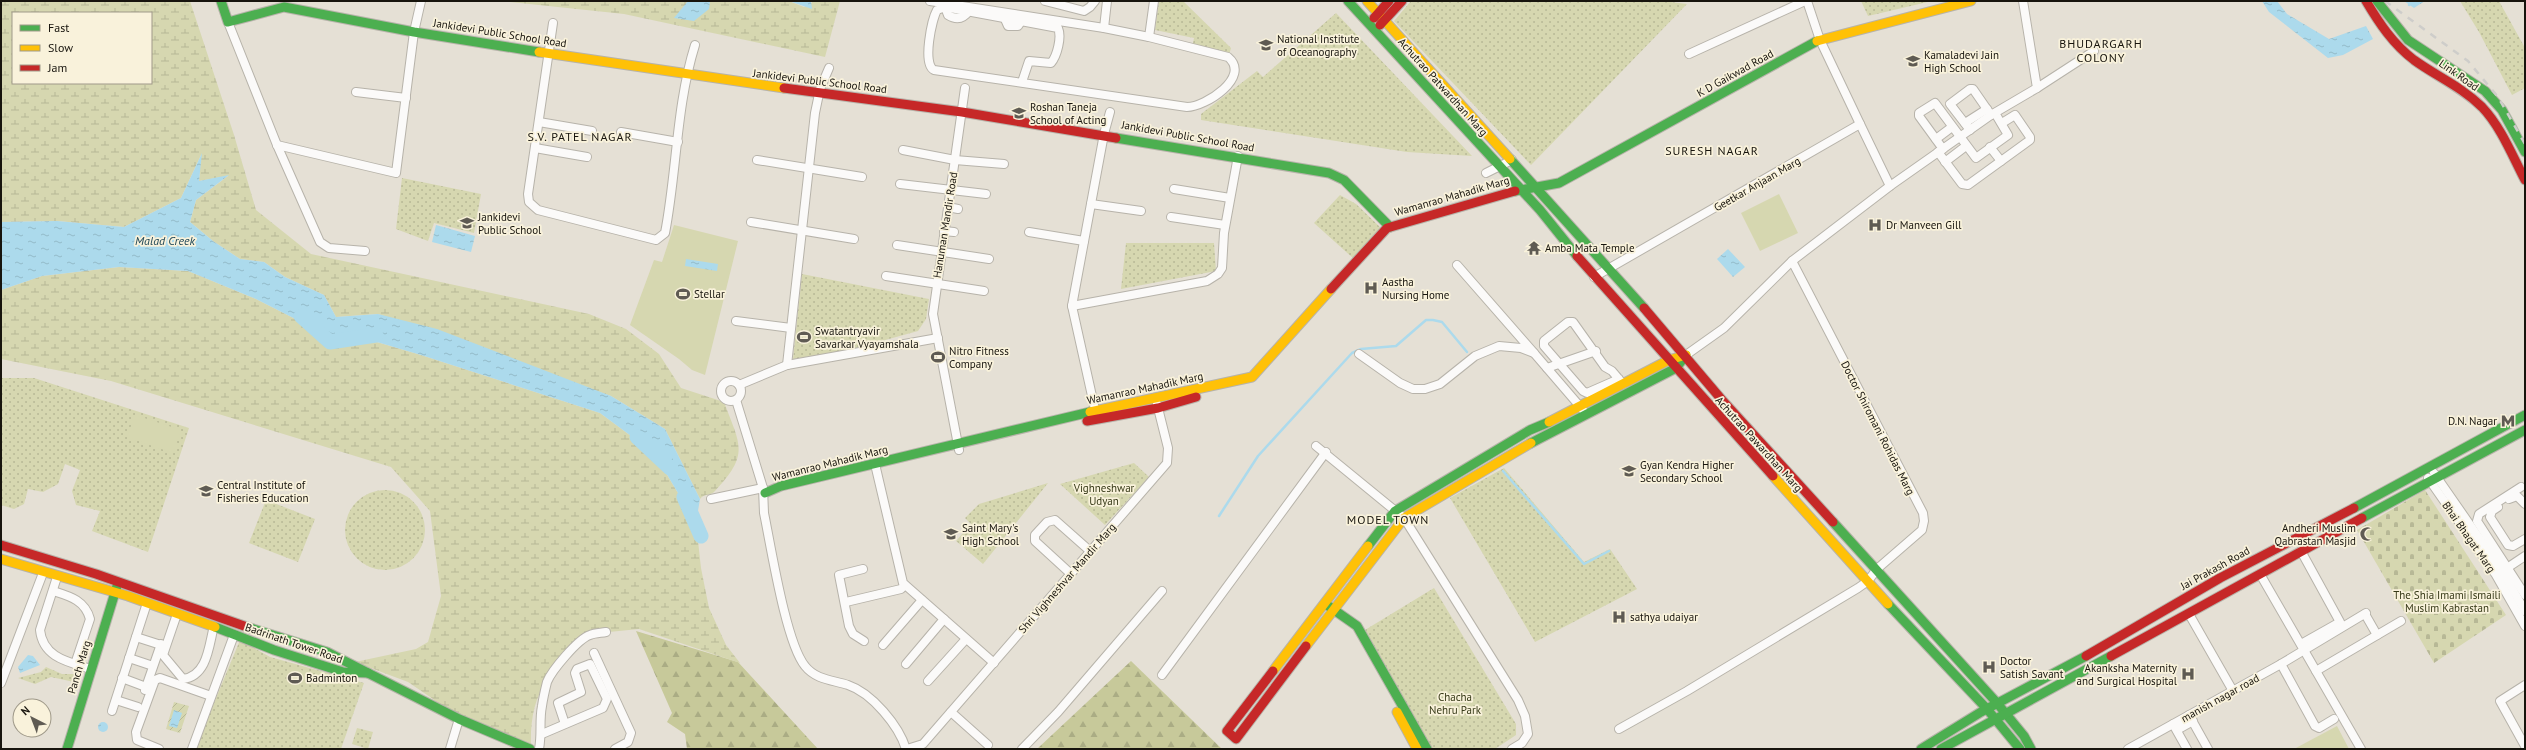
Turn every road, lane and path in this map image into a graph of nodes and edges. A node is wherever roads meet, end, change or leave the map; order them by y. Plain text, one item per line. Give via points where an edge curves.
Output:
1 (221, 1) edge
2 (421, 1) edge
3 (930, 1) edge
4 (1045, 1) edge
5 (1095, 1) edge
6 (1107, 1) edge
7 (1154, 1) edge
8 (1348, 1) edge
9 (1367, 1) edge
10 (1390, 1) edge
11 (1402, 1) edge
12 (1806, 1) edge
13 (1971, 1) edge
14 (2023, 1) edge
15 (2366, 1) edge
16 (2377, 1) edge
17 (1078, 11) junction
18 (1381, 17) junction
19 (228, 22) junction
20 (554, 23) dead end
21 (1077, 24) junction
22 (1372, 27) junction
23 (1104, 28) junction
24 (414, 32) junction
25 (1149, 36) junction
26 (1820, 40) junction
27 (695, 45) dead end
28 (2094, 51) dead end
29 (549, 52) junction
30 (1689, 54) dead end
31 (829, 68) dead end
32 (686, 76) junction
33 (1022, 82) junction
34 (965, 88) dead end
35 (2037, 88) junction
36 (356, 92) dead end
37 (819, 93) junction
38 (683, 96) junction
39 (692, 97) dead end
40 (406, 98) junction
41 (962, 112) junction
42 (1110, 112) dead end
43 (1991, 112) junction
44 (539, 122) junction
45 (2002, 123) junction
46 (1860, 124) junction
47 (1967, 126) junction
48 (1952, 127) junction
49 (592, 131) dead end
50 (621, 132) dead end
51 (1104, 134) junction
52 (1959, 137) junction
53 (1936, 139) junction
54 (678, 142) junction
55 (277, 145) junction
56 (1966, 146) junction
57 (1990, 147) junction
58 (535, 148) junction
59 (903, 150) dead end
60 (1940, 151) junction
61 (2525, 152) edge
62 (1238, 156) junction
63 (587, 157) dead end
64 (757, 160) dead end
65 (955, 160) junction
66 (1512, 160) junction
67 (2001, 161) junction
68 (1945, 162) junction
69 (1004, 164) dead end
70 (1499, 167) junction
71 (808, 169) junction
72 (1486, 173) dead end
73 (862, 177) dead end
74 (2525, 180) edge
75 (900, 184) dead end
76 (1890, 186) junction
77 (1536, 187) junction
78 (1174, 189) dead end
79 (1520, 189) junction
80 (950, 191) junction
81 (986, 194) dead end
82 (1230, 198) junction
83 (1091, 204) junction
84 (948, 207) junction
85 (958, 209) dead end
86 (1141, 211) dead end
87 (1171, 217) dead end
88 (751, 222) dead end
89 (1225, 225) junction
90 (1390, 227) junction
91 (944, 230) junction
92 (800, 231) junction
93 (954, 232) dead end
94 (1029, 232) dead end
95 (854, 239) dead end
96 (1084, 242) junction
97 (898, 245) dead end
98 (364, 251) dead end
99 (941, 253) junction
100 (989, 258) dead end
101 (1792, 261) junction
102 (1457, 265) dead end
103 (1608, 269) junction
104 (886, 276) dead end
105 (1594, 278) junction
106 (936, 284) junction
107 (984, 291) dead end
108 (1072, 306) junction
109 (736, 321) dead end
110 (791, 328) junction
111 (938, 338) junction
112 (1596, 351) junction
113 (1534, 353) junction
114 (1359, 354) dead end
115 (1686, 355) junction
116 (1669, 360) junction
117 (1561, 364) junction
118 (787, 365) junction
119 (1547, 368) junction
120 (1676, 368) junction
121 (1621, 382) junction
122 (739, 385) junction
123 (1156, 399) junction
124 (736, 400) junction
125 (1581, 407) junction
126 (1158, 408) junction
127 (1096, 415) junction
128 (2525, 415) edge
129 (1586, 416) junction
130 (2525, 430) edge
131 (1316, 446) dead end
132 (958, 447) junction
133 (1326, 452) junction
134 (875, 467) junction
135 (2428, 468) junction
136 (2433, 479) junction
137 (2521, 487) dead end
138 (764, 490) junction
139 (711, 499) dead end
140 (2525, 504) edge
141 (1395, 510) junction
142 (1404, 518) junction
143 (2525, 538) edge
144 (1, 545) edge
145 (1090, 551) junction
146 (2301, 551) junction
147 (2525, 556) edge
148 (1, 559) edge
149 (863, 569) dead end
150 (1877, 569) junction
151 (43, 572) junction
152 (2502, 572) junction
153 (1070, 574) junction
154 (2260, 574) junction
155 (57, 577) junction
156 (1868, 581) junction
157 (118, 582) junction
158 (905, 585) junction
159 (53, 590) junction
160 (1162, 591) dead end
161 (114, 592) junction
162 (2525, 595) edge
163 (922, 600) junction
164 (846, 602) junction
165 (1324, 602) junction
166 (147, 603) junction
167 (1334, 610) junction
168 (2525, 611) edge
169 (2189, 614) junction
170 (174, 615) junction
171 (1342, 616) junction
172 (944, 619) junction
173 (2401, 621) dead end
174 (2525, 626) edge
175 (213, 629) junction
176 (606, 632) dead end
177 (234, 635) junction
178 (2377, 635) junction
179 (136, 637) junction
180 (966, 639) junction
181 (864, 641) dead end
182 (161, 645) junction
183 (883, 645) dead end
184 (2306, 647) junction
185 (594, 653) dead end
186 (129, 658) junction
187 (994, 663) junction
188 (75, 664) junction
189 (906, 664) dead end
190 (2281, 664) junction
191 (153, 666) junction
192 (91, 669) junction
193 (2316, 671) junction
194 (368, 673) junction
195 (1162, 675) dead end
196 (122, 678) junction
197 (928, 681) dead end
198 (1, 683) edge
199 (2525, 685) edge
200 (146, 687) junction
201 (2233, 691) junction
202 (211, 696) junction
203 (116, 700) junction
204 (1997, 703) junction
205 (138, 707) junction
206 (1987, 709) junction
207 (112, 711) dead end
208 (951, 712) junction
209 (2005, 714) junction
210 (459, 718) junction
211 (2191, 718) junction
212 (1996, 719) junction
213 (2334, 719) dead end
214 (565, 724) junction
215 (2175, 727) junction
216 (131, 728) dead end
217 (1619, 729) dead end
218 (542, 734) junction
219 (988, 744) dead end
220 (2525, 746) edge
221 (2134, 748) edge
222 (67, 749) edge
223 (159, 749) edge
224 (192, 749) edge
225 (450, 749) edge
226 (530, 749) edge
227 (539, 749) edge
228 (615, 749) edge
229 (907, 749) edge
230 (1022, 749) edge
231 (1417, 749) edge
232 (1427, 749) edge
233 (1512, 749) edge
234 (1921, 749) edge
235 (1941, 749) edge
236 (2020, 749) edge
237 (2031, 749) edge
238 (2187, 749) edge
239 (2208, 749) edge
240 (2361, 749) edge

1 - 19 street
2 - 24 street
3 - 21 street
4 - 17 street
5 - 17 street via 1090,7
6 - 23 street
7 - 25 street
8 - 22 street, Achutrao Patwardhan Marg
9 - 18 street, Achutrao Patwardhan Marg
10 - 18 street
11 - 18 street
12 - 26 street
12 - 30 street
13 - 26 street, K D Gaikwad Road
14 - 35 street
15 - 74 street, Link Road via 2389,36 2405,53 2467,94 2482,107
16 - 61 street, Link Road via 2408,40 2479,87 2494,100
17 - 21 street
18 - 22 street
18 - 66 street, Achutrao Patwardhan Marg
19 - 24 street, Jankidevi Public School Road via 284,7
19 - 55 street
20 - 29 street
21 - 23 street
22 - 70 street, Achutrao Patwardhan Marg
23 - 25 street
24 - 29 street, Jankidevi Public School Road
24 - 40 street
25 - 33 street via 1228,57 1234,66 1231,82 1196,107
26 - 46 street
26 - 77 street, K D Gaikwad Road via 1559,183
27 - 32 street
28 - 35 street
29 - 32 street, Jankidevi Public School Road
29 - 44 street
31 - 37 street
32 - 37 street, Jankidevi Public School Road
32 - 38 street
33 - 33 street via 930,68 927,55 935,14 940,8 1056,26 1060,36 1052,61 1029,61
34 - 41 street, Hanuman Mandir Road
35 - 43 street
36 - 40 street
37 - 41 street, Jankidevi Public School Road
37 - 71 street via 808,145
38 - 39 street
38 - 54 street
40 - 55 street via 396,173
41 - 51 street, Jankidevi Public School Road
41 - 65 street, Hanuman Mandir Road
42 - 51 street
43 - 45 street
43 - 47 street
43 - 47 street via 1973,89 1970,89 1950,104
44 - 49 street
44 - 58 street
45 - 57 street via 2008,135
45 - 67 street via 2015,115 2031,138
46 - 76 street
46 - 103 street, Geetkar Anjaan Marg
47 - 52 street
48 - 52 street
48 - 53 street
48 - 53 street via 1935,103 1932,103 1918,114
50 - 54 street
51 - 62 street, Jankidevi Public School Road
51 - 83 street
52 - 56 street
52 - 60 street
53 - 60 street
54 - 58 street via 664,233 656,240 532,207 528,194
55 - 98 street via 320,242 329,248
56 - 57 street via 1976,158
56 - 68 street
57 - 67 street
58 - 63 street
59 - 65 street
60 - 68 street
60 - 76 street
62 - 82 street
62 - 90 street, Jankidevi Public School Road via 1337,174
64 - 71 street
65 - 69 street
65 - 80 street, Hanuman Mandir Road
66 - 70 street
66 - 77 street, Achutrao Patwardhan Marg
67 - 68 street via 1966,186
70 - 72 street
70 - 79 street, Achutrao Patwardhan Marg
71 - 73 street
71 - 92 street
75 - 80 street
76 - 101 street
77 - 79 street, K D Gaikwad Road
77 - 103 street, Achutrao Pawardhan Marg
78 - 82 street
79 - 90 street, Wamanrao Mahadik Marg
79 - 105 street, Achutrao Pawardhan Marg
80 - 81 street
80 - 84 street, Hanuman Mandir Road
82 - 89 street
83 - 86 street
83 - 96 street
84 - 85 street
84 - 91 street, Hanuman Mandir Road
87 - 89 street
88 - 92 street
89 - 108 street via 1222,268 1213,278
90 - 123 street, Wamanrao Mahadik Marg via 1254,375
90 - 126 street, Wamanrao Mahadik Marg via 1256,381
91 - 93 street
91 - 99 street, Hanuman Mandir Road
92 - 95 street
92 - 110 street
94 - 96 street
96 - 108 street
97 - 99 street
99 - 100 street
99 - 106 street, Hanuman Mandir Road
101 - 115 street via 1724,328
101 - 150 street, Doctor Shiromani Rohidas Marg via 1923,513 1922,530
102 - 113 street
103 - 105 street, Geetkar Anjaan Marg
103 - 115 street, Achutrao Pawardhan Marg
104 - 106 street
105 - 116 street, Achutrao Pawardhan Marg
106 - 107 street
106 - 111 street, Hanuman Mandir Road via 933,314
108 - 127 street
109 - 110 street
110 - 118 street
111 - 118 street
111 - 132 street, Hanuman Mandir Road
112 - 117 street
112 - 117 street via 1573,322 1568,322 1544,341 1544,346
112 - 121 street via 1605,367
113 - 114 street via 1521,348 1499,346 1474,356 1440,384 1425,389 1413,389 1400,383
113 - 119 street
115 - 116 street
115 - 120 street
115 - 150 street, Achutrao Pawardhan Marg via 1722,400
116 - 120 street, Achutrao Pawardhan Marg
116 - 121 street
117 - 119 street
117 - 121 street via 1587,393
118 - 122 street
119 - 125 street
120 - 129 street
120 - 156 street, Achutrao Pawardhan Marg
121 - 125 street
122 - 124 street via 740,394
122 - 124 street via 728,381 720,390 724,399
123 - 126 street, Shri Vighneshvar Mandir Marg
123 - 127 street, Wamanrao Mahadik Marg
124 - 138 street
125 - 129 street
125 - 141 street via 1530,430
126 - 127 street, Wamanrao Mahadik Marg
126 - 145 street, Shri Vighneshvar Mandir Marg via 1168,448 1167,463
127 - 132 street, Wamanrao Mahadik Marg
128 - 135 street, Jai Prakash Road
129 - 142 street via 1540,438
130 - 136 street
131 - 133 street
132 - 134 street, Wamanrao Mahadik Marg
133 - 141 street
133 - 195 street
134 - 138 street, Wamanrao Mahadik Marg via 778,493
134 - 158 street
135 - 136 street
135 - 204 street, Jai Prakash Road via 2220,578 2124,636
136 - 146 street via 2398,501
136 - 152 street
137 - 152 street via 2478,514 2476,521
138 - 139 street
138 - 229 street via 764,513 791,636 805,666 824,680 850,686 881,708 902,736
140 - 143 street via 2519,496 2514,496 2492,511 2490,517 2510,547
141 - 142 street
141 - 165 street
142 - 167 street
142 - 233 street via 1518,700 1525,716 1528,734 1522,743
144 - 157 street
145 - 153 street, Shri Vighneshvar Mandir Marg
145 - 153 street via 1055,520 1047,522 1035,535 1035,541
146 - 154 street
146 - 184 street via 2340,622
147 - 152 street
148 - 151 street, Badrinath Tower Road
149 - 164 street via 839,575
150 - 156 street, Doctor Shiromani Rohidas Marg
150 - 204 street, Achutrao Pawardhan Marg
151 - 155 street, Badrinath Tower Road
151 - 198 street
152 - 162 street
152 - 168 street
152 - 174 street, Bhai Bhagat Marg
153 - 187 street, Shri Vighneshvar Mandir Marg
154 - 169 street
154 - 184 street
155 - 159 street
155 - 161 street, Badrinath Tower Road
156 - 206 street, Achutrao Pawardhan Marg
156 - 217 street via 1687,691
157 - 161 street, Panch Marg
157 - 194 street via 298,645 350,660
158 - 163 street
158 - 164 street via 901,589
159 - 188 street via 40,635 52,656
159 - 188 street via 76,599 88,612 90,619
160 - 230 street via 1058,712
161 - 166 street, Badrinath Tower Road
161 - 192 street, Panch Marg
163 - 172 street
163 - 183 street
164 - 181 street via 849,626 853,634
165 - 167 street
165 - 167 street via 1227,731 1236,739
166 - 170 street, Badrinath Tower Road
166 - 179 street
167 - 171 street
169 - 201 street, manish nagar road
169 - 209 street
170 - 175 street, Badrinath Tower Road
170 - 175 street via 163,655 183,678 193,675 205,663
170 - 182 street
171 - 231 street
171 - 232 street via 1350,618 1357,626
172 - 180 street
172 - 189 street
173 - 178 street
175 - 177 street, Badrinath Tower Road
176 - 218 street via 589,635 553,672 547,682 542,706
177 - 194 street, Badrinath Tower Road via 343,672
177 - 202 street
178 - 184 street via 2366,614
178 - 193 street
179 - 182 street
179 - 186 street
180 - 187 street
180 - 197 street
182 - 191 street
184 - 190 street, manish nagar road
184 - 193 street
185 - 228 street via 632,733 628,742
186 - 191 street
186 - 196 street
187 - 208 street, Shri Vighneshvar Mandir Marg
188 - 192 street
190 - 201 street, manish nagar road
190 - 213 street via 2315,726 2319,728
191 - 200 street
192 - 222 street, Panch Marg
193 - 240 street
194 - 210 street, Badrinath Tower Road
196 - 200 street
196 - 203 street
199 - 220 street via 2500,701
200 - 205 street
201 - 211 street, manish nagar road
202 - 223 street via 160,678 155,680 136,732 137,740
202 - 224 street
203 - 205 street
203 - 207 street
204 - 206 street, Jai Prakash Road
204 - 209 street, Achutrao Pawardhan Marg
205 - 216 street
206 - 212 street, Achutrao Pawardhan Marg
206 - 234 street, Jai Prakash Road
208 - 219 street
208 - 229 street, Shri Vighneshvar Mandir Marg via 923,744
209 - 212 street
209 - 237 street, Achutrao Pawardhan Marg
210 - 225 street
210 - 226 street, Badrinath Tower Road
211 - 215 street, manish nagar road
211 - 239 street
212 - 235 street
212 - 236 street, Achutrao Pawardhan Marg
214 - 214 street via 603,708 606,704 607,699 590,664 577,669 575,673 581,692 558,703
214 - 218 street
215 - 221 street, manish nagar road
215 - 238 street
218 - 227 street

